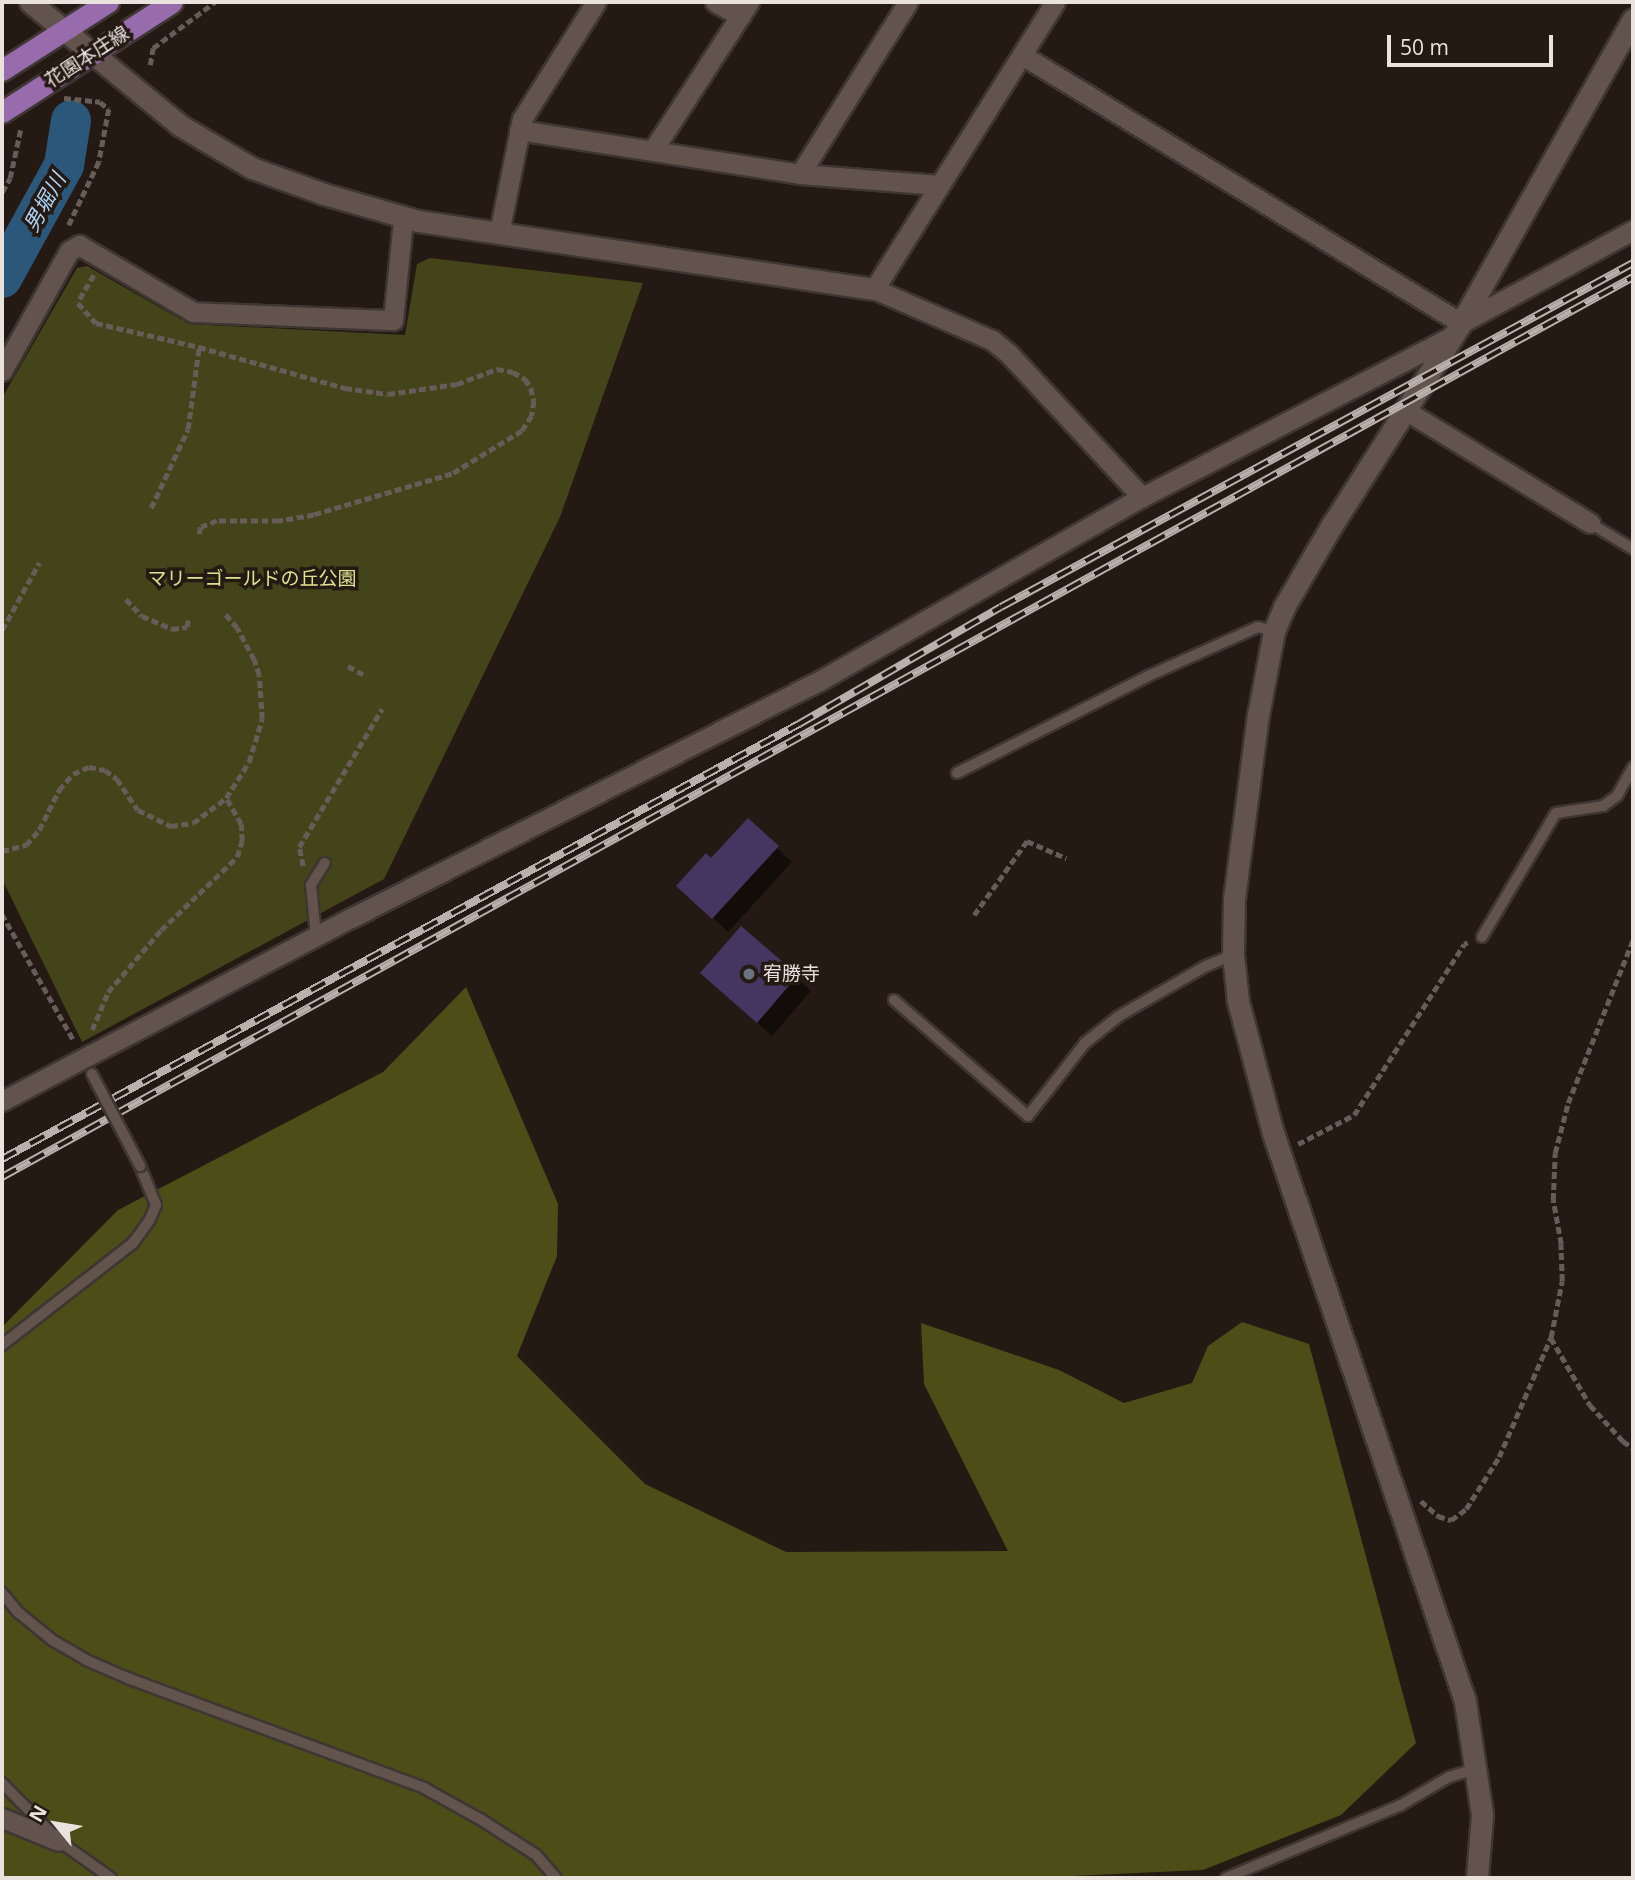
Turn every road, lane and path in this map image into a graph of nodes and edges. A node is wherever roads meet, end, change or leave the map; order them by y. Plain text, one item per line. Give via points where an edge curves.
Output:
1 (30, 2) edge
2 (108, 2) edge
3 (172, 2) edge
4 (215, 2) edge
5 (596, 2) edge
6 (715, 2) edge
7 (908, 2) edge
8 (1055, 2) edge
9 (745, 9) edge
10 (1633, 19) edge
11 (60, 26) junction
12 (92, 53) junction
13 (1022, 55) junction
14 (150, 65) dead end
15 (2, 70) edge
16 (54, 104) dead end
17 (2, 112) edge
18 (32, 119) dead end
19 (21, 127) junction
20 (519, 130) junction
21 (12, 131) dead end
22 (653, 150) junction
23 (800, 174) junction
24 (939, 185) junction
25 (2, 192) edge
26 (403, 219) junction
27 (68, 227) dead end
28 (1633, 230) edge
29 (499, 233) junction
30 (103, 259) junction
31 (874, 289) junction
32 (1457, 330) junction
33 (199, 347) junction
34 (2, 371) edge
35 (1405, 410) junction
36 (1142, 497) junction
37 (151, 508) dead end
38 (1590, 523) joint
39 (199, 536) dead end
40 (1633, 549) edge
41 (38, 563) dead end
42 (126, 599) dead end
43 (224, 613) dead end
44 (188, 620) dead end
45 (2, 631) edge
46 (1274, 631) junction
47 (348, 666) dead end
48 (366, 677) dead end
49 (382, 709) dead end
50 (1633, 767) edge
51 (957, 773) dead end
52 (226, 798) junction
53 (2, 851) edge
54 (1066, 858) dead end
55 (325, 863) dead end
56 (303, 866) dead end
57 (2, 914) edge
58 (974, 915) dead end
59 (316, 936) junction
60 (1482, 937) joint
61 (1633, 940) edge
62 (1233, 955) junction
63 (894, 1000) dead end
64 (89, 1061) junction
65 (2, 1101) edge
66 (1280, 1153) junction
67 (1551, 1338) junction
68 (2, 1345) edge
69 (1633, 1448) edge
70 (1397, 1494) junction
71 (2, 1593) edge
72 (1476, 1768) junction
73 (2, 1783) edge
74 (2, 1818) edge
75 (59, 1841) junction
76 (1236, 1876) edge
77 (111, 1878) edge
78 (555, 1878) edge
79 (1226, 1878) edge
80 (1477, 1878) edge

1 - 11 street
2 - 11 main road, 花園本庄線
3 - 12 main road, 花園本庄線
4 - 14 path via 153,48
5 - 20 street
6 - 9 street
7 - 23 street
8 - 13 street
9 - 22 street
10 - 32 street
11 - 12 street
11 - 15 main road, 花園本庄線
12 - 17 main road, 花園本庄線
12 - 26 street via 181,126 252,168
13 - 24 street
13 - 32 street
16 - 27 path via 65,97 100,102 109,108 99,162
18 - 19 path
19 - 21 path
19 - 25 path via 10,178
20 - 22 street
20 - 29 street
22 - 23 street
23 - 24 street
24 - 31 street
26 - 29 street
26 - 30 street via 393,320 192,312
28 - 32 street
29 - 31 street
30 - 33 path via 79,303 96,323
30 - 34 street via 79,245 69,251
31 - 36 street via 992,340
32 - 35 street
32 - 36 street
33 - 37 path via 188,429
33 - 39 path via 345,388 388,394 457,384 497,369 525,379 534,401 532,416 522,431 452,474 314,515 279,521 217,521 201,527
35 - 38 street
35 - 46 street via 1332,525
36 - 59 street via 819,681
38 - 40 lane
41 - 45 path
42 - 44 path via 142,616 172,629 187,627
43 - 52 path via 254,660 262,719 249,762
46 - 51 lane via 1258,627 1148,676
46 - 62 street via 1234,899
47 - 48 path
49 - 56 path via 299,846
50 - 60 lane via 1617,796 1602,806 1556,813
52 - 53 path via 193,823 171,826 138,810 117,779 105,770 89,767 73,774 59,790 26,845
52 - 64 path via 242,824 237,857 161,930 108,992 92,1031
54 - 58 path via 1027,841
55 - 59 lane via 311,885
57 - 64 path
59 - 64 street
60 - 66 path via 1464,944 1354,1115
61 - 67 path via 1567,1103 1555,1153 1553,1200 1562,1281
62 - 63 lane via 1172,985 1084,1043 1028,1116
62 - 66 street via 1238,1001
64 - 65 street
64 - 68 lane, bridge via 156,1205 133,1243
66 - 70 street
67 - 69 path via 1590,1405
67 - 70 path via 1499,1457 1466,1509 1451,1520 1438,1516 1414,1496
70 - 72 street via 1465,1702
71 - 78 lane via 19,1614 86,1660 424,1788 536,1855
72 - 76 lane
72 - 80 street via 1482,1814
73 - 75 lane
74 - 75 street
75 - 77 lane
76 - 79 lane

